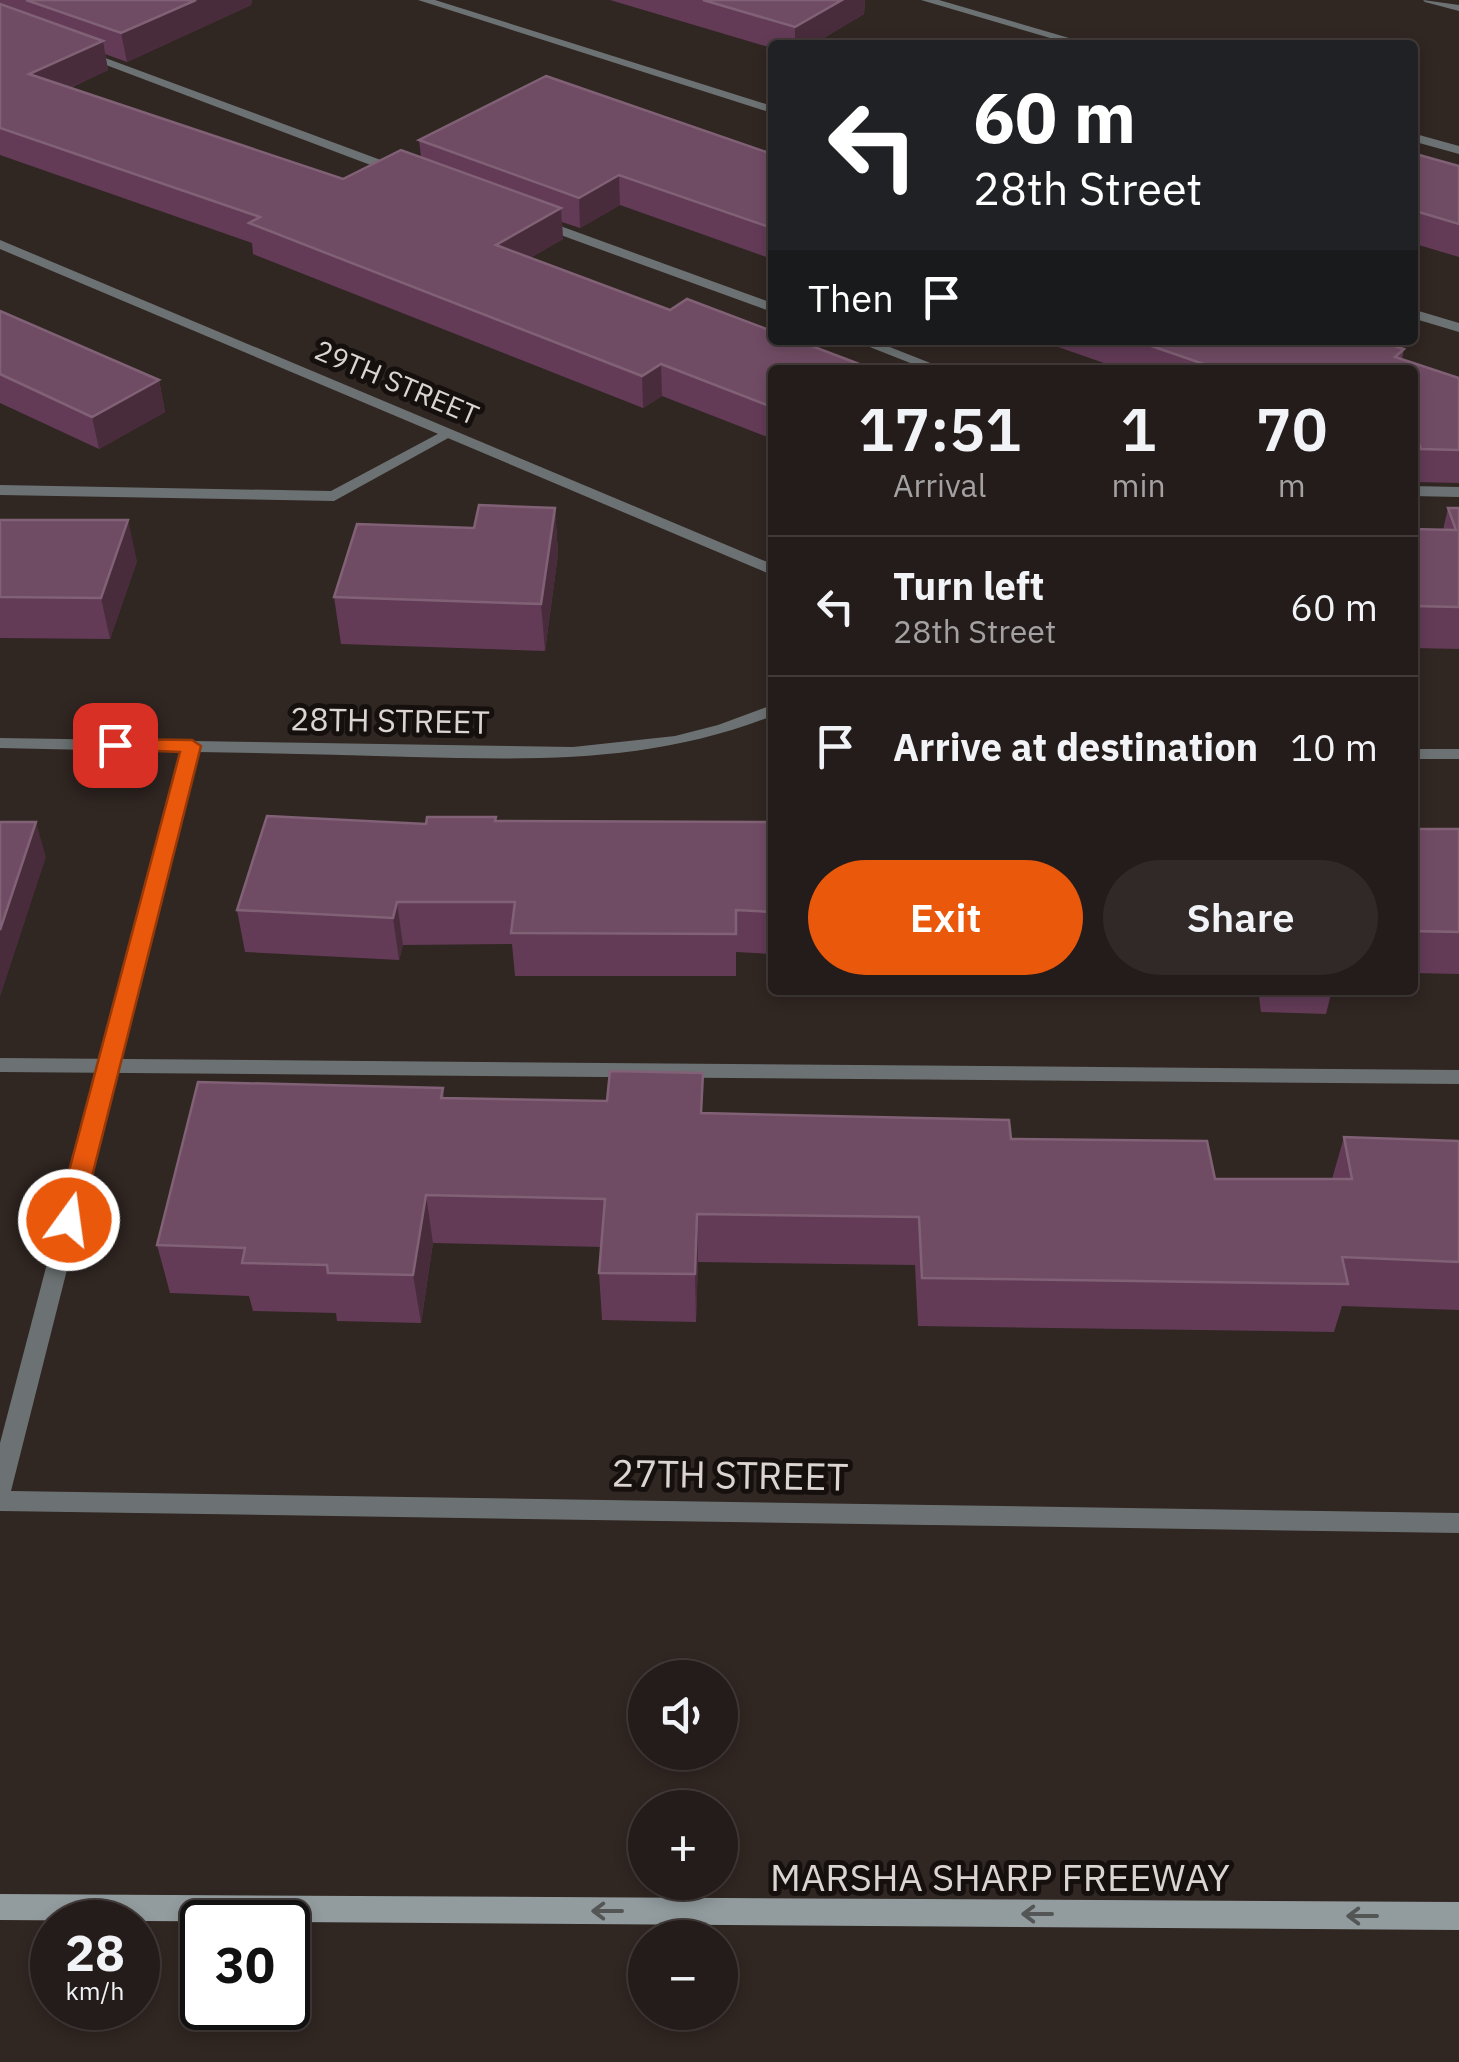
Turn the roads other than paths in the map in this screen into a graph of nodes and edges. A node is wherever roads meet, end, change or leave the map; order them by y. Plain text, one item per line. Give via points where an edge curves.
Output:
1 (424, 0) edge
2 (927, 0) edge
3 (1429, 0) edge
4 (1459, 8) edge
5 (1068, 40) edge
6 (73, 49) edge
7 (768, 109) edge
8 (1418, 139) edge
9 (1459, 150) edge
10 (420, 179) edge
11 (531, 220) edge
12 (0, 244) edge
13 (768, 307) edge
14 (1418, 315) edge
15 (1459, 328) edge
16 (873, 345) edge
17 (927, 365) edge
18 (447, 433) junction
19 (0, 490) edge
20 (1418, 492) edge
21 (1459, 492) edge
22 (768, 568) edge
23 (768, 712) edge
24 (0, 743) edge
25 (192, 746) junction
26 (1418, 754) edge
27 (1459, 754) edge
28 (0, 1065) edge
29 (108, 1067) junction
30 (1459, 1076) edge
31 (0, 1489) edge
32 (0, 1501) edge
33 (1459, 1523) edge
34 (0, 1907) edge
35 (1459, 1916) edge

1 - 7 street
2 - 5 street
3 - 4 street
6 - 10 street
8 - 9 street
11 - 13 street
12 - 18 street, 29TH STREET
14 - 15 street
16 - 17 street
18 - 19 street via 334,496
18 - 22 street, 29TH STREET
20 - 21 street
23 - 25 street, 28TH STREET via 673,741 576,753
24 - 25 street, 28TH STREET
25 - 29 street
26 - 27 street
28 - 29 street
29 - 30 street
29 - 31 street
32 - 33 street, 27TH STREET
35 -> 34 main road, MARSHA SHARP FREEWAY

